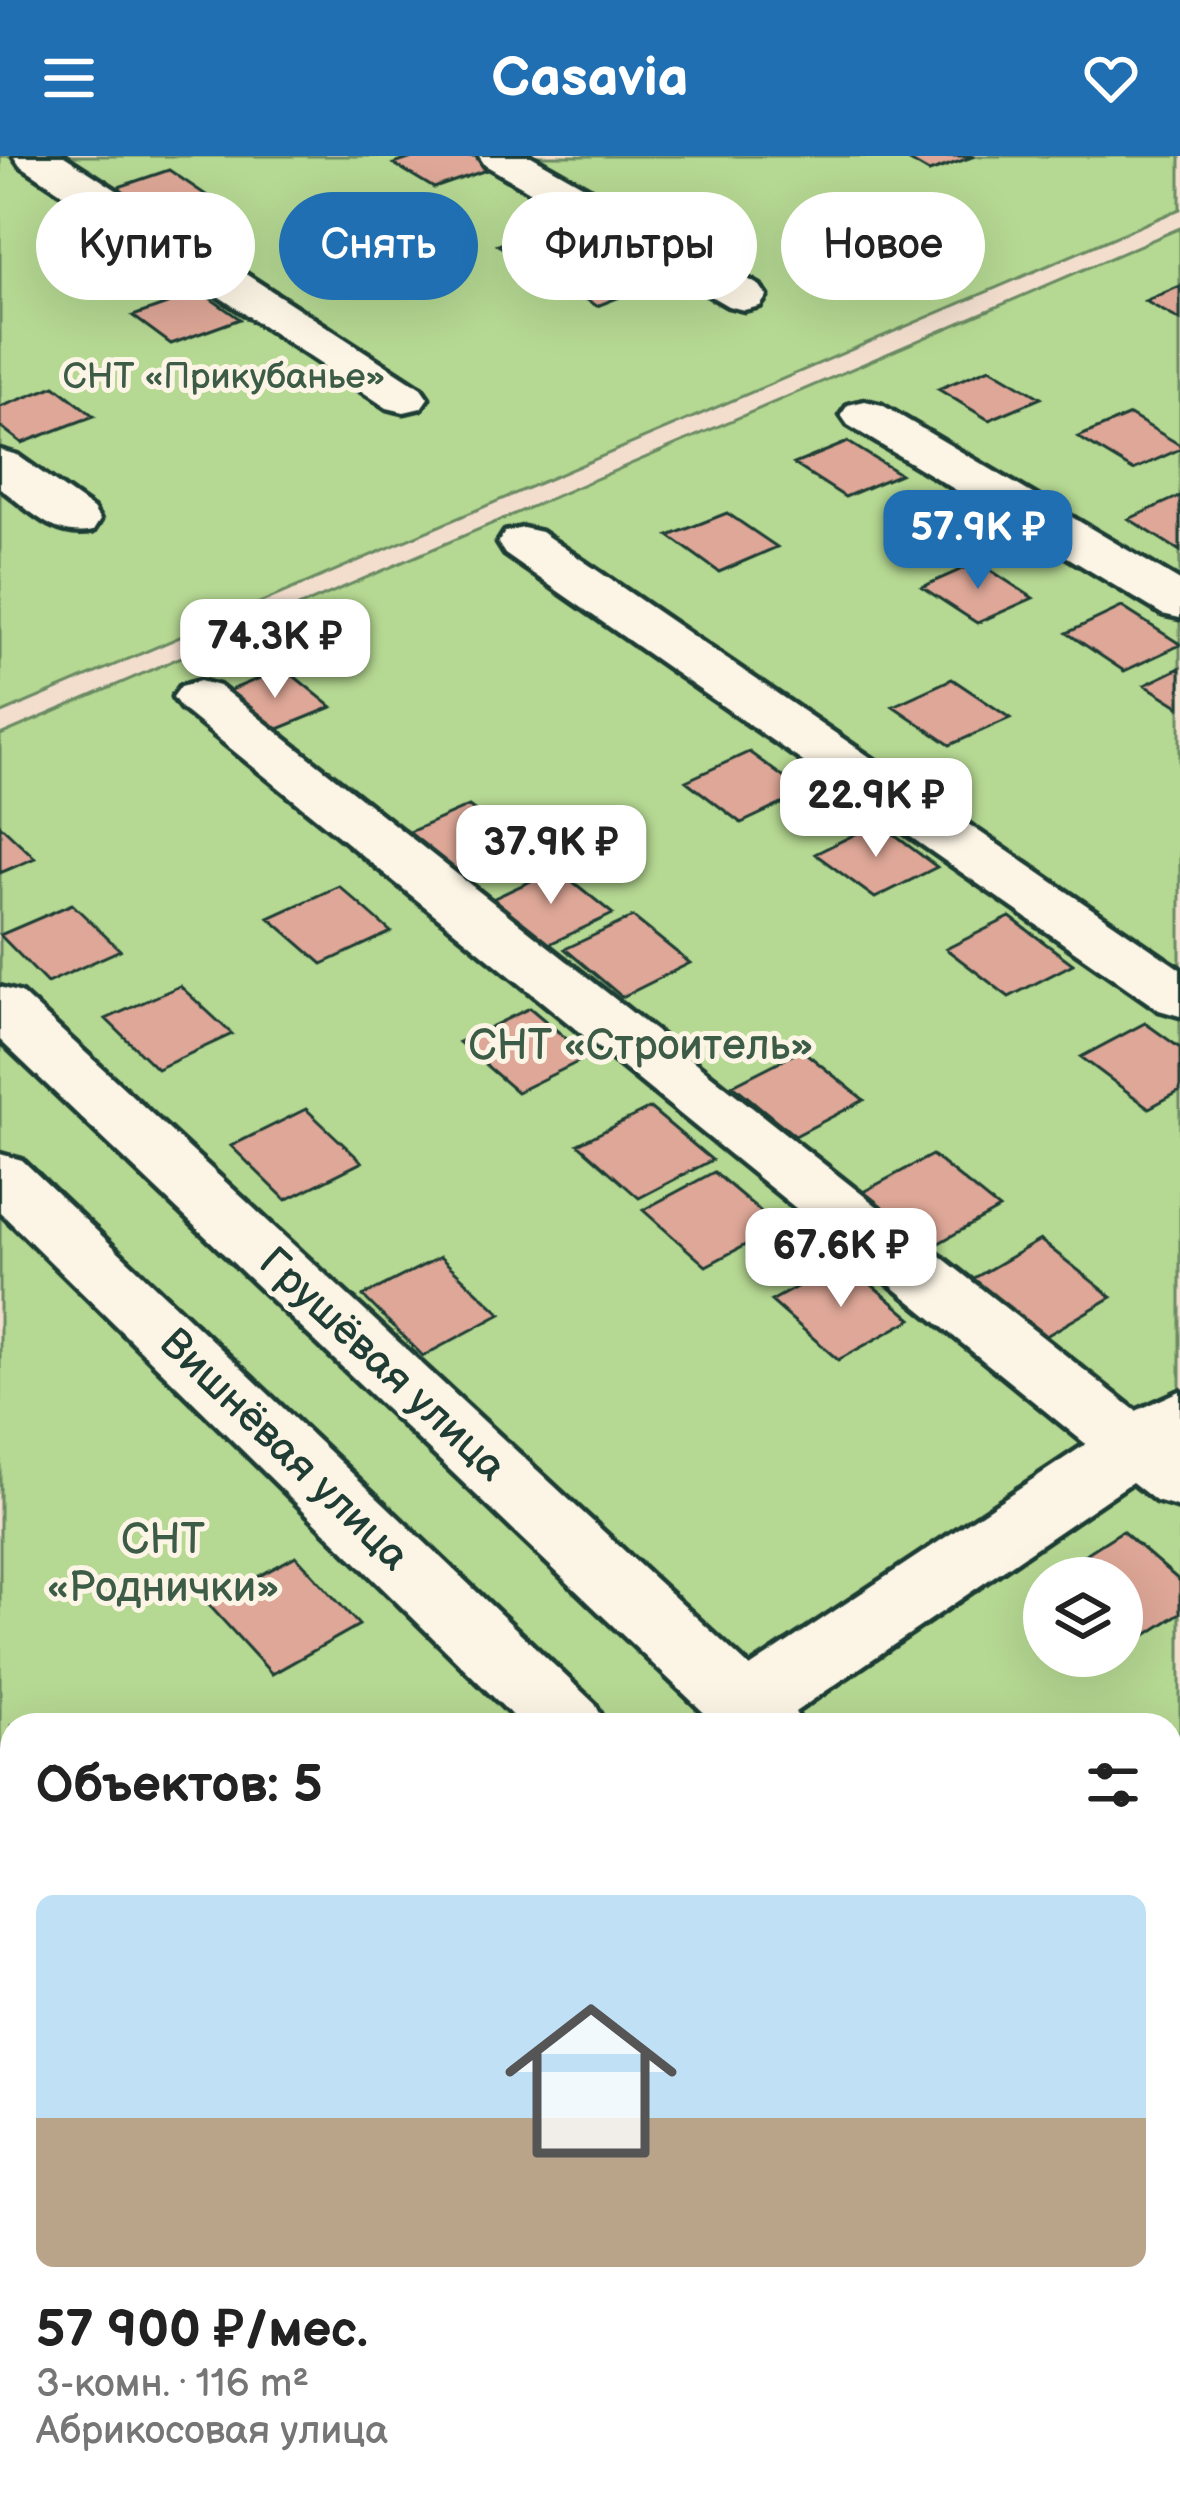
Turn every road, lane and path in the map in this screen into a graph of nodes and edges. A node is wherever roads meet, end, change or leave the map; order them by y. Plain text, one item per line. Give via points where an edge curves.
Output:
1 (34, 156) edge
2 (500, 156) edge
3 (563, 192) edge
4 (404, 398) dead end
5 (865, 416) dead end
6 (0, 465) edge
7 (75, 520) dead end
8 (523, 543) dead end
9 (1180, 603) edge
10 (200, 697) dead end
11 (1180, 997) edge
12 (0, 1006) edge
13 (0, 1174) edge
14 (1165, 1448) edge
15 (557, 1713) edge
16 (752, 1713) edge
17 (760, 1713) edge

1 - 4 street
2 - 3 street
5 - 9 street
6 - 7 street
8 - 11 street
10 - 14 street
12 - 16 street, Грушёвая улица
13 - 15 street, Вишнёвая улица
14 - 17 street

